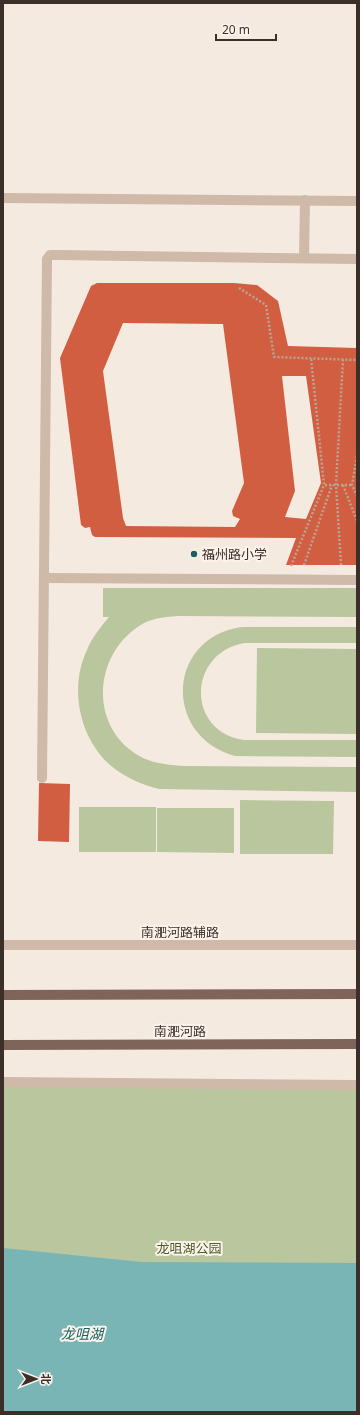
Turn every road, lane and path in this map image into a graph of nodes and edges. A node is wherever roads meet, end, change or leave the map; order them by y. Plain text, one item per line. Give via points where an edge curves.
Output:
1 (3, 198) edge
2 (305, 200) junction
3 (357, 201) edge
4 (304, 258) junction
5 (357, 259) edge
6 (239, 288) dead end
7 (311, 358) junction
8 (343, 359) junction
9 (357, 360) edge
10 (357, 456) edge
11 (324, 485) junction
12 (332, 485) junction
13 (336, 485) junction
14 (343, 485) junction
15 (352, 485) junction
16 (357, 496) edge
17 (357, 521) edge
18 (291, 565) dead end
19 (304, 565) dead end
20 (341, 565) dead end
21 (44, 578) junction
22 (357, 580) edge
23 (42, 778) dead end
24 (3, 945) edge
25 (357, 945) edge
26 (357, 994) edge
27 (3, 995) edge
28 (357, 1044) edge
29 (3, 1045) edge
30 (3, 1082) edge
31 (357, 1085) edge

1 - 2 street
2 - 3 street
2 - 4 street
4 - 5 street
4 - 21 street via 56,255 48,257
6 - 7 path via 266,305 274,357
7 - 8 path
7 - 11 path
8 - 9 path
8 - 13 path
10 - 15 path
11 - 12 path
11 - 18 path
12 - 13 path
12 - 19 path
13 - 14 path
13 - 20 path
14 - 15 path
14 - 17 path
15 - 16 path
21 - 22 street
21 - 23 street
24 - 25 street, 南淝河路辅路
26 - 27 main road
28 - 29 main road, 南淝河路
30 - 31 street

